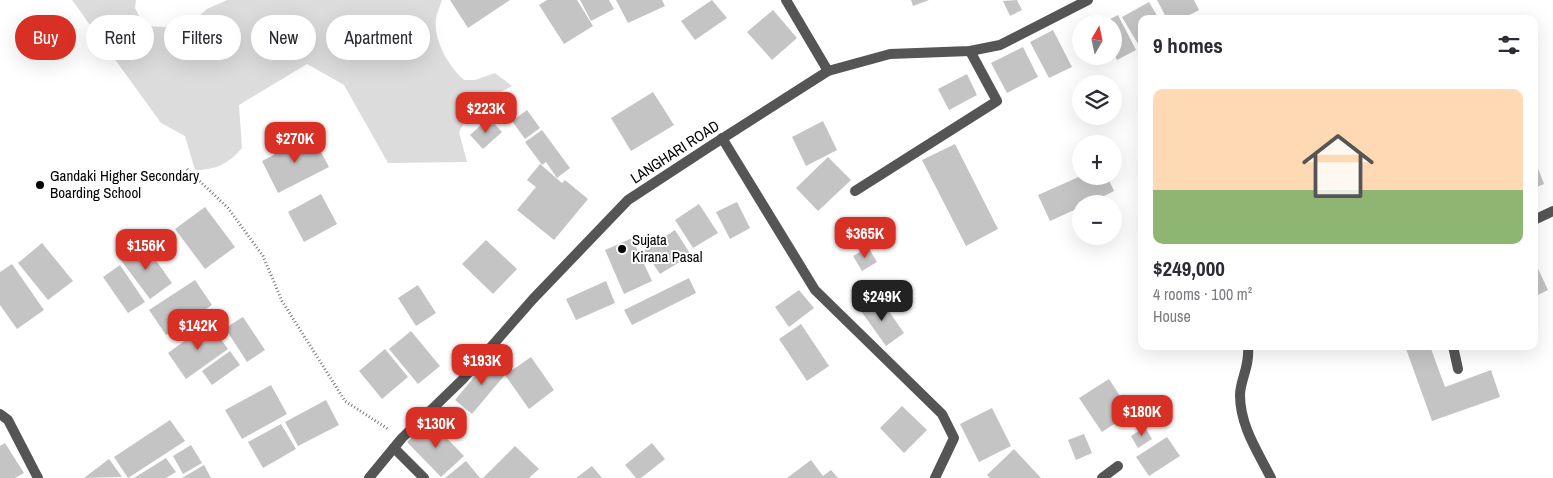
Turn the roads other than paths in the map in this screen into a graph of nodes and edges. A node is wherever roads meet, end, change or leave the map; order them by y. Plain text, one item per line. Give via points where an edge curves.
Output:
1 (786, 0) edge
2 (1088, 0) edge
3 (970, 51) junction
4 (828, 71) junction
5 (722, 138) junction
6 (855, 191) dead end
7 (1553, 212) edge
8 (1538, 218) edge
9 (1248, 350) edge
10 (1454, 350) edge
11 (1458, 369) dead end
12 (0, 414) edge
13 (394, 448) junction
14 (1118, 466) dead end
15 (38, 478) edge
16 (369, 478) edge
17 (424, 478) edge
18 (935, 478) edge
19 (1102, 478) edge
20 (1271, 478) edge

1 - 4 street
2 - 3 street, LANGHARI ROAD via 1000,45
3 - 4 street, LANGHARI ROAD via 890,54
3 - 6 street via 997,101
4 - 5 street, LANGHARI ROAD
5 - 13 street, LANGHARI ROAD via 628,200 533,299 462,380
5 - 18 street via 815,290 942,414 954,438
7 - 8 street
9 - 20 street via 1249,361 1240,394 1247,433
10 - 11 street
12 - 15 street via 8,420
13 - 16 street, LANGHARI ROAD
13 - 17 street
14 - 19 street

